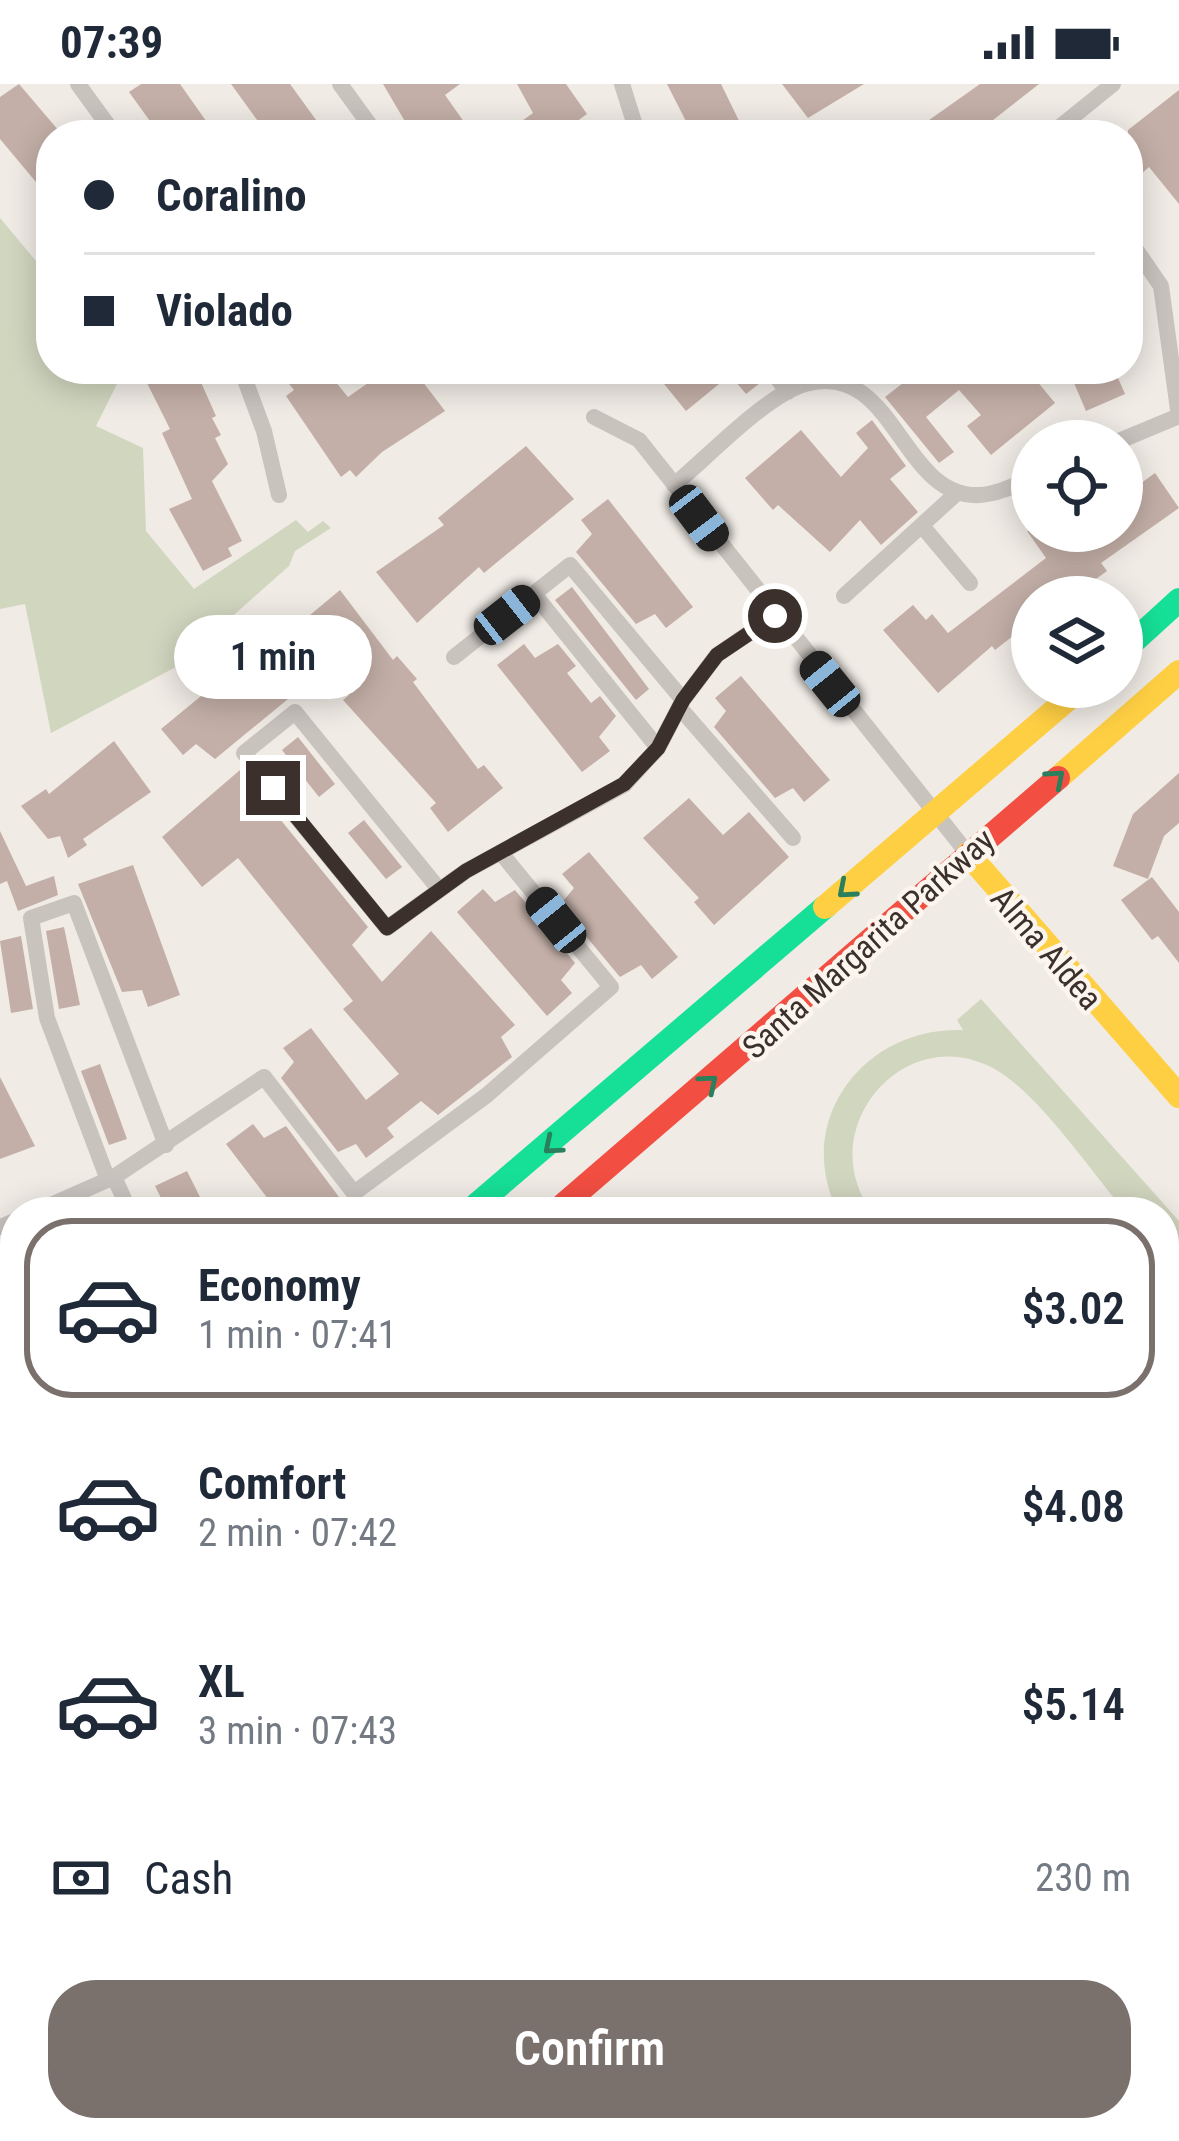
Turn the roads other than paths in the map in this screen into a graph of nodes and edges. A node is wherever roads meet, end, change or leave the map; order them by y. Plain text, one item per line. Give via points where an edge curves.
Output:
1 (78, 84) edge
2 (340, 84) edge
3 (622, 84) edge
4 (1113, 84) edge
5 (104, 120) edge
6 (366, 120) edge
7 (633, 120) edge
8 (1069, 120) edge
9 (1143, 256) edge
10 (1179, 292) edge
11 (1163, 305) junction
12 (247, 384) edge
13 (782, 384) edge
14 (820, 384) edge
15 (833, 384) edge
16 (788, 392) junction
17 (1179, 416) edge
18 (594, 417) dead end
19 (1143, 431) edge
20 (674, 485) junction
21 (1011, 486) edge
22 (958, 492) junction
23 (279, 495) dead end
24 (923, 527) junction
25 (970, 583) dead end
26 (534, 594) junction
27 (844, 596) dead end
28 (1179, 601) edge
29 (775, 616) junction
30 (1143, 633) edge
31 (454, 657) dead end
32 (1179, 672) edge
33 (681, 703) junction
34 (1057, 708) edge
35 (658, 748) junction
36 (934, 813) junction
37 (793, 838) dead end
38 (500, 853) junction
39 (968, 854) junction
40 (439, 889) junction
41 (1179, 1096) edge
42 (166, 1145) junction
43 (111, 1178) junction
44 (68, 1197) edge
45 (122, 1197) edge
46 (486, 1197) edge
47 (573, 1197) edge

1 - 5 street
2 - 6 street
3 - 7 street
4 - 8 street
9 - 11 street
10 - 11 street
11 - 17 street
12 - 23 street
13 - 16 street
14 - 16 street
15 - 22 street via 871,398 932,476
16 - 20 street
17 - 19 street
18 - 20 street, Alma Aldea via 639,440
20 - 29 street, Alma Aldea
21 - 22 street
22 - 24 street
24 - 25 street
24 - 27 street
26 - 31 street
26 - 33 street via 570,566
26 - 35 street
28 - 30 main road
29 - 33 street via 717,655
29 - 36 street, Alma Aldea
39 -> 32 main road, Santa Margarita Parkway
33 - 35 street
33 - 37 street
34 - 36 main road, Santa Margarita Parkway
35 - 38 street via 601,801
36 - 39 street, Alma Aldea
36 -> 46 main road, Santa Margarita Parkway
38 - 40 street
38 - 42 street via 611,987 487,1095 354,1193 264,1077
39 - 41 main road, Alma Aldea
47 -> 39 main road, Santa Margarita Parkway
40 - 40 street via 295,712 244,753 387,928
42 - 43 street
42 - 43 street via 74,903 31,918 47,1018
43 - 44 street
43 - 45 street

